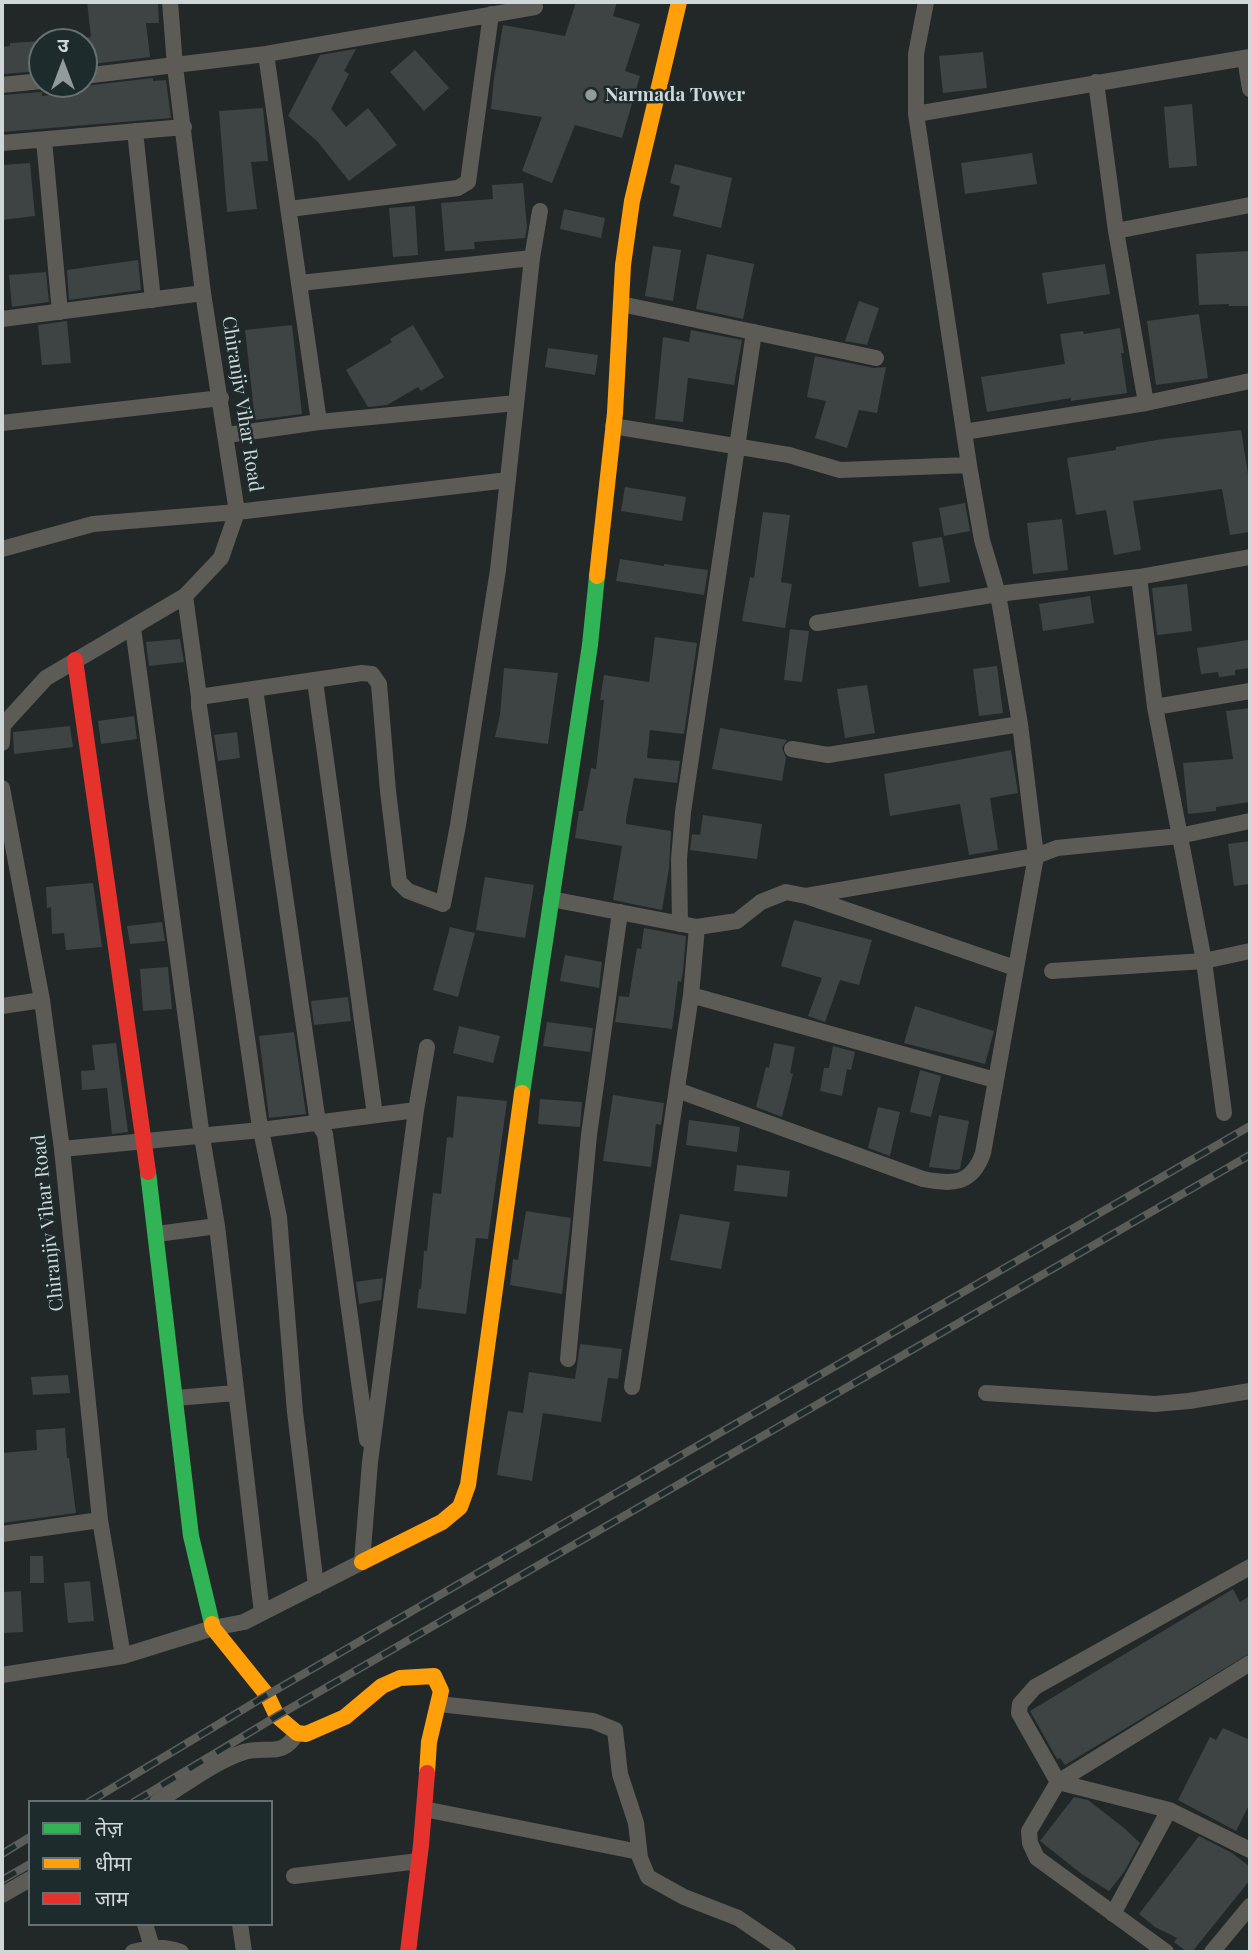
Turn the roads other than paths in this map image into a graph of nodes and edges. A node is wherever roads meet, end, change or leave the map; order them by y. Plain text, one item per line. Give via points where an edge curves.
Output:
1 (170, 2) edge
2 (679, 2) edge
3 (926, 2) edge
4 (535, 7) dead end
5 (491, 14) junction
6 (266, 54) junction
7 (1248, 57) edge
8 (175, 66) junction
9 (98, 74) edge
10 (28, 82) edge
11 (1096, 82) junction
12 (2, 85) edge
13 (1250, 89) edge
14 (916, 114) junction
15 (184, 127) junction
16 (135, 131) junction
17 (44, 140) junction
18 (2, 143) edge
19 (1250, 205) edge
20 (289, 209) junction
21 (540, 211) dead end
22 (1116, 232) junction
23 (531, 258) junction
24 (300, 283) junction
25 (203, 293) junction
26 (153, 300) junction
27 (621, 304) junction
28 (60, 312) junction
29 (2, 319) edge
30 (754, 332) junction
31 (876, 358) dead end
32 (1250, 381) edge
33 (221, 398) junction
34 (1146, 402) junction
35 (516, 403) junction
36 (319, 422) junction
37 (2, 423) edge
38 (613, 426) junction
39 (964, 432) junction
40 (227, 435) junction
41 (736, 446) junction
42 (969, 465) junction
43 (508, 480) junction
44 (237, 512) junction
45 (2, 549) edge
46 (1250, 557) edge
47 (1139, 577) junction
48 (998, 594) junction
49 (185, 596) junction
50 (817, 623) dead end
51 (133, 628) junction
52 (75, 660) junction
53 (315, 681) junction
54 (255, 689) junction
55 (1250, 691) edge
56 (199, 697) junction
57 (1155, 707) junction
58 (2, 723) edge
59 (1020, 724) junction
60 (2, 743) edge
61 (792, 749) dead end
62 (3, 797) edge
63 (1250, 821) edge
64 (1179, 836) junction
65 (1036, 856) junction
66 (806, 896) junction
67 (551, 899) junction
68 (620, 912) junction
69 (680, 924) junction
70 (697, 928) junction
71 (1250, 951) edge
72 (1204, 961) junction
73 (1015, 968) junction
74 (1052, 971) dead end
75 (691, 995) junction
76 (42, 1000) junction
77 (2, 1006) edge
78 (427, 1047) dead end
79 (995, 1080) junction
80 (677, 1090) junction
81 (416, 1110) junction
82 (1224, 1112) dead end
83 (375, 1115) junction
84 (318, 1123) junction
85 (261, 1130) junction
86 (202, 1137) junction
87 (144, 1143) junction
88 (62, 1149) junction
89 (217, 1226) junction
90 (158, 1234) junction
91 (568, 1359) dead end
92 (632, 1387) dead end
93 (1250, 1391) edge
94 (986, 1393) dead end
95 (235, 1394) junction
96 (176, 1398) junction
97 (370, 1462) junction
98 (100, 1520) junction
99 (2, 1534) edge
100 (362, 1562) junction
101 (1250, 1567) edge
102 (316, 1586) junction
103 (262, 1613) junction
104 (213, 1628) junction
105 (123, 1656) junction
106 (1250, 1663) edge
107 (2, 1675) edge
108 (439, 1704) junction
109 (297, 1733) junction
110 (1058, 1782) junction
111 (160, 1800) edge
112 (424, 1809) junction
113 (1169, 1810) junction
114 (1250, 1850) edge
115 (639, 1852) junction
116 (419, 1861) junction
117 (294, 1876) dead end
118 (28, 1880) edge
119 (2, 1895) edge
120 (1250, 1906) edge
121 (1113, 1914) junction
122 (146, 1926) edge
123 (240, 1926) edge
124 (761, 1945) edge
125 (152, 1947) junction
126 (133, 1952) edge
127 (181, 1952) edge
128 (244, 1952) edge
129 (408, 1952) edge
130 (788, 1952) edge
131 (1166, 1952) edge
132 (1212, 1952) edge

1 - 8 street, Chiranjiv Vihar Road
2 - 27 street via 632,201
3 - 14 street via 916,54
4 - 5 street
5 - 6 street
5 - 20 street via 468,182 458,188
6 - 8 street
6 - 20 street
7 - 11 street
7 - 13 street
8 - 9 street
8 - 15 street, Chiranjiv Vihar Road
10 - 12 street
11 - 14 street
11 - 22 street
14 - 39 street
15 - 16 street
15 - 25 street, Chiranjiv Vihar Road
16 - 17 street
16 - 26 street
17 - 18 street
17 - 28 street
19 - 22 street
20 - 24 street
21 - 23 street
22 - 34 street
23 - 24 street
23 - 35 street
24 - 36 street
25 - 26 street
25 - 33 street, Chiranjiv Vihar Road
26 - 28 street
27 - 30 street
27 - 38 street
28 - 29 street
30 - 31 street
30 - 41 street
32 - 34 street
33 - 37 street
33 - 40 street, Chiranjiv Vihar Road
34 - 39 street
35 - 36 street
35 - 43 street
36 - 40 street
38 - 41 street
38 - 67 street via 590,645
39 - 42 street
40 - 44 street, Chiranjiv Vihar Road
41 - 42 street via 840,470
41 - 69 street via 683,812
42 - 48 street via 982,540
43 - 44 street
43 - 53 street via 491,621 443,904 408,891 399,882 379,684 372,674 362,673
44 - 45 street via 93,524
44 - 49 street, Chiranjiv Vihar Road via 221,558
46 - 47 street
47 - 48 street
47 - 57 street
48 - 50 street
48 - 59 street
49 - 51 street, Chiranjiv Vihar Road
49 - 56 street
51 - 52 street, Chiranjiv Vihar Road
51 - 86 street
52 - 58 street, Chiranjiv Vihar Road via 46,678
52 - 87 street
53 - 54 street
53 - 83 street
54 - 56 street
54 - 84 street
55 - 57 street
56 - 85 street
57 - 64 street
58 - 60 street, Chiranjiv Vihar Road
59 - 61 street via 828,755
59 - 65 street
62 - 76 street, Chiranjiv Vihar Road
63 - 64 street
64 - 65 street via 1057,848
64 - 72 street
65 - 66 street
65 - 73 street
66 - 70 street via 786,892 761,902 737,921
66 - 73 street
67 - 68 street
67 - 100 street via 468,1485 460,1507 442,1522
68 - 69 street
68 - 91 street via 589,1135
69 - 70 street
70 - 75 street
71 - 72 street
72 - 74 street
72 - 82 street
73 - 79 street
75 - 79 street
75 - 80 street
76 - 77 street
76 - 88 street, Chiranjiv Vihar Road
78 - 81 street
79 - 80 street via 978,1169 945,1184
80 - 92 street
81 - 83 street
81 - 97 street
83 - 84 street
84 - 85 street
84 - 97 street via 325,1134
85 - 86 street
85 - 102 street via 279,1217 295,1412
86 - 87 street
86 - 89 street
87 - 88 street
87 - 90 street
88 - 98 street, Chiranjiv Vihar Road
89 - 90 street
89 - 95 street
90 - 96 street
93 - 94 street via 1155,1404
95 - 96 street
95 - 103 street
96 - 104 street via 191,1536
97 - 100 street
98 - 99 street
98 - 105 street, Chiranjiv Vihar Road
100 - 102 street
101 - 110 street via 1035,1687 1020,1704 1019,1713
102 - 103 street
103 - 104 street
104 - 105 street
104 - 109 street via 251,1673 277,1716
105 - 107 street
106 - 110 street
108 - 109 street via 441,1691 434,1676 400,1678 382,1686 345,1717 306,1734
108 - 112 street via 429,1742
108 - 115 street via 593,1721 615,1730 620,1774 636,1823
109 - 111 street via 280,1750 244,1752
110 - 113 street
110 - 121 street via 1028,1831 1030,1843 1037,1858
112 - 115 street
112 - 116 street
113 - 114 street
113 - 121 street
115 - 124 street via 648,1877 738,1918
116 - 117 street
116 - 129 street
118 - 119 street
120 - 132 street
121 - 131 street
122 - 125 street
123 - 128 street
124 - 130 street
125 - 126 street
125 - 127 street

